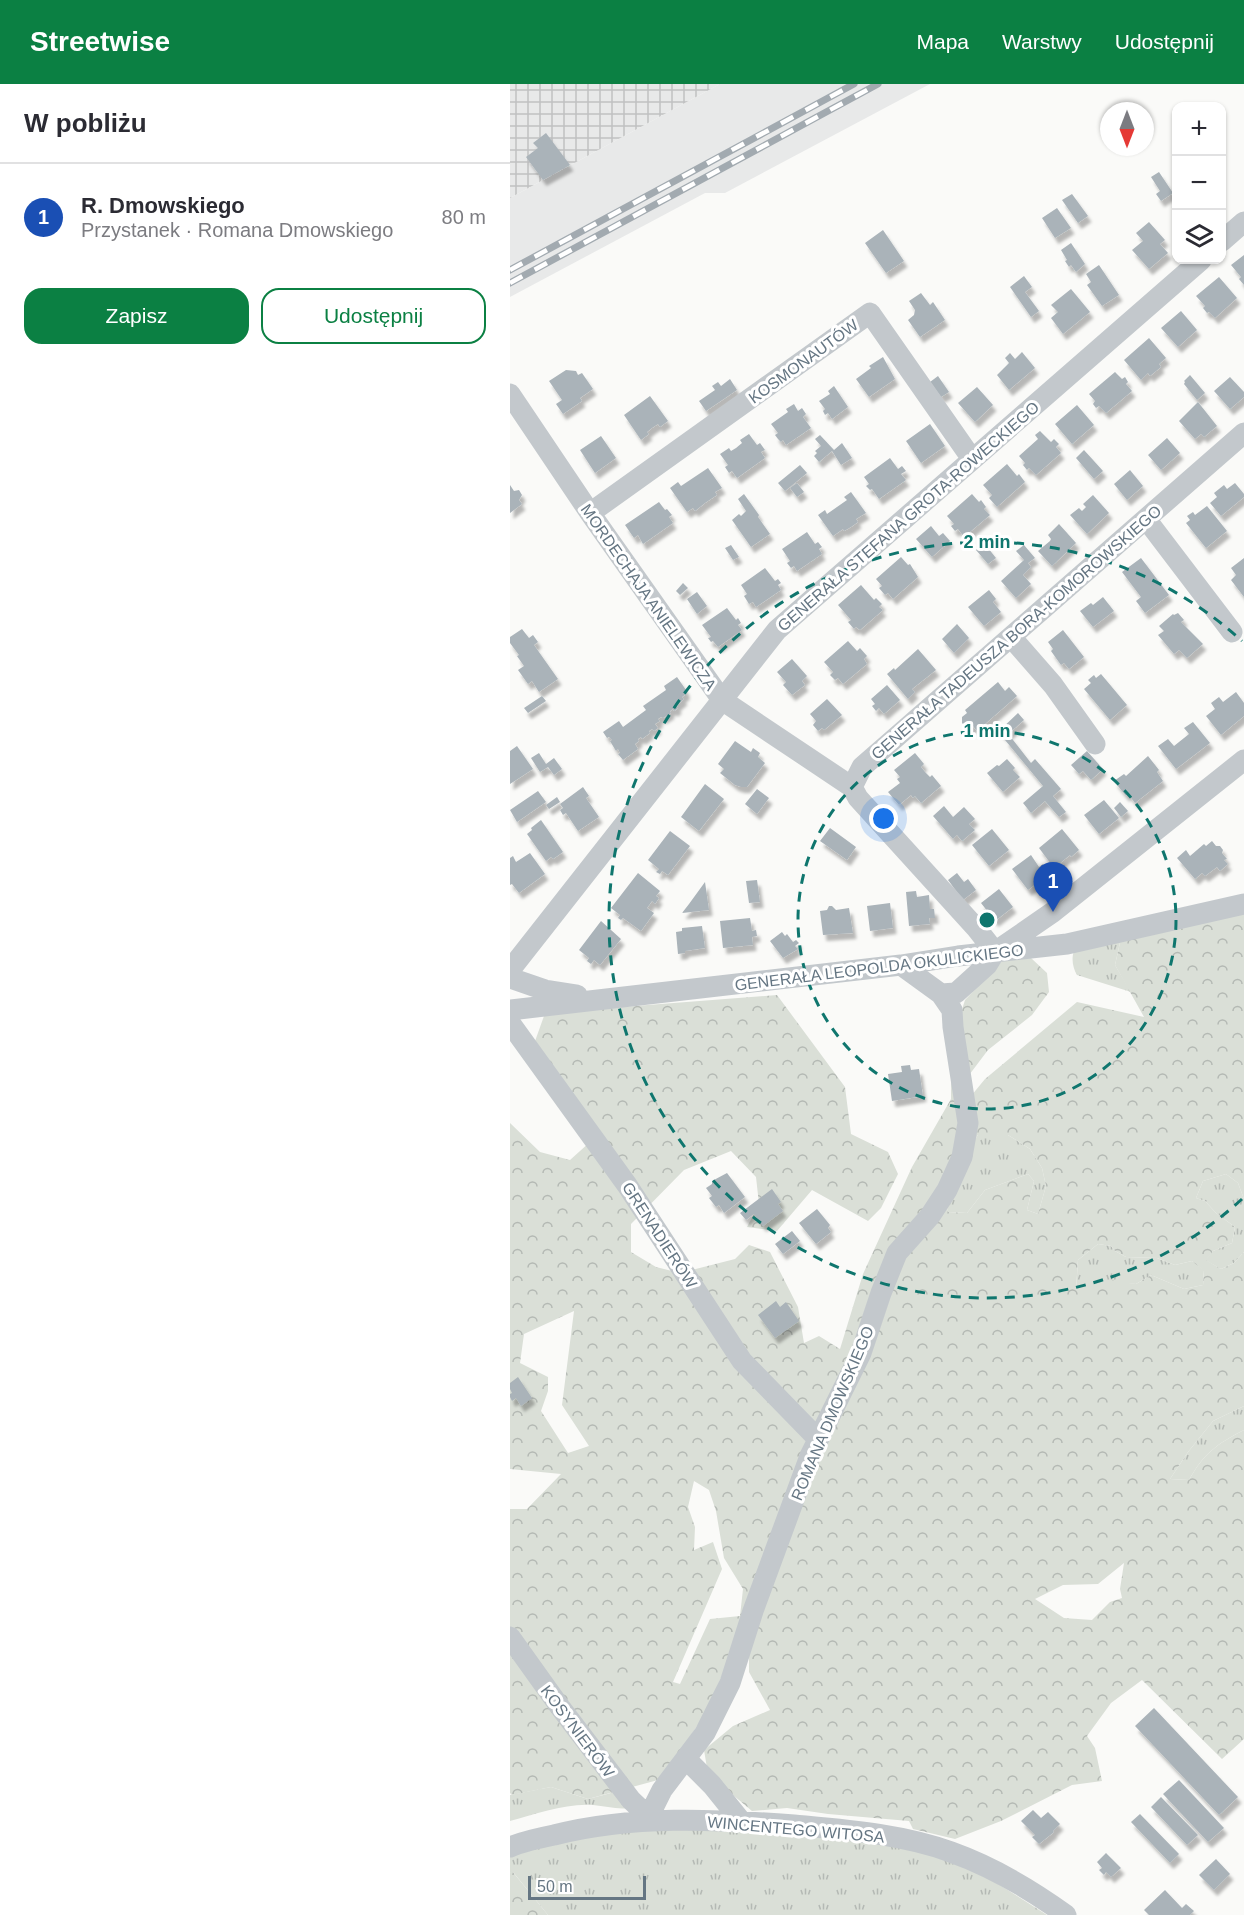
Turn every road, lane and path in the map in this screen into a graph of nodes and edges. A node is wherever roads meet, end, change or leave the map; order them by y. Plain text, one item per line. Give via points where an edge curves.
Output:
1 (1244, 222) edge
2 (1226, 237) edge
3 (1196, 264) edge
4 (510, 394) edge
5 (1244, 433) edge
6 (972, 459) junction
7 (590, 513) junction
8 (1146, 519) junction
9 (1232, 632) dead end
10 (1011, 637) junction
11 (722, 700) junction
12 (1095, 744) dead end
13 (1244, 760) edge
14 (852, 787) junction
15 (1244, 904) edge
16 (995, 952) junction
17 (901, 965) junction
18 (510, 970) edge
19 (510, 978) edge
20 (941, 994) junction
21 (601, 999) junction
22 (510, 1010) edge
23 (510, 1023) edge
24 (819, 1439) junction
25 (510, 1637) edge
26 (686, 1759) junction
27 (652, 1820) junction
28 (741, 1821) junction
29 (510, 1847) edge
30 (1066, 1915) edge

1 - 2 street
3 - 6 street, GENERAŁA STEFANA GROTA-ROWECKIEGO
4 - 7 street, MORDECHAJA ANIELEWICZA
5 - 8 street, GENERAŁA TADEUSZA BORA-KOMOROWSKIEGO
6 - 7 street, KOSMONAUTÓW via 870,313
6 - 11 street, GENERAŁA STEFANA GROTA-ROWECKIEGO via 777,630
7 - 11 street, MORDECHAJA ANIELEWICZA
8 - 9 street
8 - 10 street, GENERAŁA TADEUSZA BORA-KOMOROWSKIEGO
10 - 12 street via 1053,685
10 - 14 street, GENERAŁA TADEUSZA BORA-KOMOROWSKIEGO via 862,767
11 - 14 street, MORDECHAJA ANIELEWICZA
11 - 18 street, GENERAŁA STEFANA GROTA-ROWECKIEGO
13 - 16 street via 1053,912
14 - 16 street
15 - 16 street, GENERAŁA LEOPOLDA OKULICKIEGO via 1067,944
16 - 17 street, GENERAŁA LEOPOLDA OKULICKIEGO
16 - 20 street via 987,965 956,993
17 - 20 street
17 - 21 street, GENERAŁA LEOPOLDA OKULICKIEGO
19 - 21 street via 545,990
20 - 24 street, ROMANA DMOWSKIEGO via 952,1010 968,1123 962,1157 930,1216 897,1253 861,1353
21 - 22 street, GENERAŁA LEOPOLDA OKULICKIEGO
23 - 24 street, GRENADIERÓW via 627,1185 742,1361
24 - 26 street, ROMANA DMOWSKIEGO via 729,1683 705,1733
25 - 27 street, KOSYNIERÓW via 631,1800
26 - 27 street, ROMANA DMOWSKIEGO via 662,1790
26 - 28 street
27 - 28 street, WINCENTEGO WITOSA
27 - 29 street, WINCENTEGO WITOSA via 580,1828
28 - 30 street, WINCENTEGO WITOSA via 899,1837 950,1851 1028,1888

